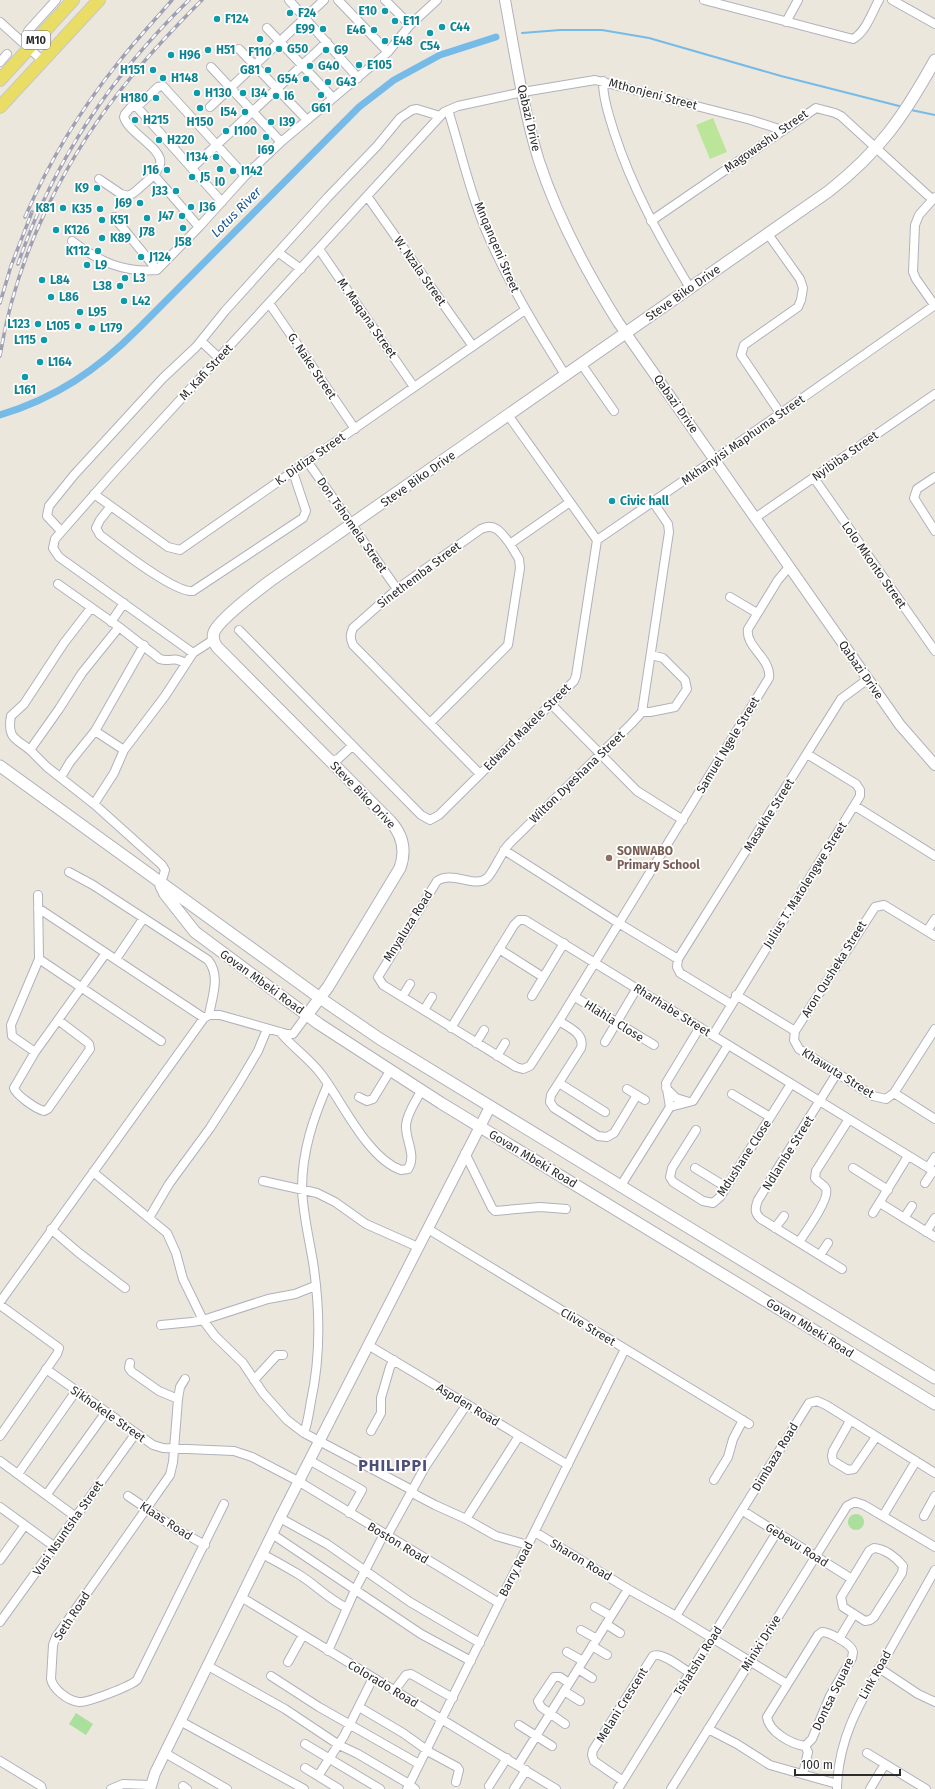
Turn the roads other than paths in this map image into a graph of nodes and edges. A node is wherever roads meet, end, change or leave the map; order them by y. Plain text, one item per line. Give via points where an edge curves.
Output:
1 (56, 0) edge
2 (73, 0) edge
3 (99, 0) edge
4 (290, 0) edge
5 (324, 0) edge
6 (338, 0) edge
7 (385, 0) edge
8 (505, 0) edge
9 (704, 0) edge
10 (798, 0) edge
11 (879, 0) edge
12 (892, 0) edge
13 (434, 1) edge
14 (306, 18) junction
15 (0, 22) edge
16 (786, 22) junction
17 (935, 24) edge
18 (410, 25) junction
19 (267, 28) dead end
20 (28, 31) dead end
21 (279, 42) junction
22 (326, 42) junction
23 (29, 48) junction
24 (239, 48) dead end
25 (388, 52) junction
26 (7, 54) dead end
27 (42, 60) junction
28 (935, 60) edge
29 (0, 62) edge
30 (255, 65) junction
31 (302, 65) junction
32 (211, 67) dead end
33 (358, 78) junction
34 (0, 80) edge
35 (603, 81) junction
36 (231, 88) junction
37 (277, 88) junction
38 (523, 92) junction
39 (333, 98) junction
40 (0, 107) edge
41 (137, 107) junction
42 (210, 107) dead end
43 (448, 110) junction
44 (254, 112) junction
45 (440, 116) junction
46 (307, 120) junction
47 (782, 130) junction
48 (281, 142) junction
49 (218, 145) junction
50 (876, 149) junction
51 (192, 167) junction
52 (154, 175) junction
53 (245, 176) junction
54 (99, 179) dead end
55 (367, 196) junction
56 (934, 198) edge
57 (222, 202) junction
58 (114, 217) dead end
59 (651, 221) junction
60 (199, 227) junction
61 (768, 234) junction
62 (72, 241) dead end
63 (319, 249) junction
64 (279, 253) junction
65 (301, 269) junction
66 (157, 270) junction
67 (690, 288) junction
68 (269, 303) junction
69 (935, 306) edge
70 (525, 310) junction
71 (626, 333) junction
72 (201, 341) junction
73 (472, 346) junction
74 (219, 358) junction
75 (582, 365) junction
76 (566, 376) junction
77 (414, 387) junction
78 (935, 394) edge
79 (614, 411) dead end
80 (780, 414) junction
81 (508, 415) junction
82 (355, 429) junction
83 (715, 460) junction
84 (307, 461) junction
85 (293, 472) junction
86 (935, 477) edge
87 (814, 478) junction
88 (94, 494) junction
89 (570, 502) junction
90 (653, 502) junction
91 (111, 506) junction
92 (755, 518) junction
93 (352, 525) junction
94 (61, 531) junction
95 (935, 531) edge
96 (597, 540) junction
97 (510, 544) junction
98 (789, 567) junction
99 (58, 584) dead end
100 (397, 589) junction
101 (730, 597) dead end
102 (124, 603) junction
103 (91, 608) junction
104 (757, 614) junction
105 (111, 622) junction
106 (119, 627) junction
107 (239, 630) dead end
108 (213, 640) junction
109 (144, 646) junction
110 (935, 651) edge
111 (193, 653) junction
112 (651, 655) junction
113 (186, 664) junction
114 (868, 679) junction
115 (551, 704) junction
116 (642, 712) junction
117 (430, 722) junction
118 (95, 731) junction
119 (352, 746) junction
120 (30, 750) junction
121 (124, 750) junction
122 (601, 754) junction
123 (807, 754) junction
124 (335, 762) junction
125 (935, 765) edge
126 (0, 766) edge
127 (480, 774) junction
128 (61, 777) junction
129 (94, 804) junction
130 (854, 806) junction
131 (683, 820) junction
132 (504, 850) junction
133 (935, 856) edge
134 (69, 872) dead end
135 (161, 879) junction
136 (38, 895) dead end
137 (38, 908) junction
138 (143, 919) junction
139 (935, 919) edge
140 (620, 924) junction
141 (927, 931) junction
142 (935, 936) edge
143 (564, 943) junction
144 (499, 949) junction
145 (106, 953) junction
146 (39, 959) junction
147 (116, 959) junction
148 (678, 959) junction
149 (596, 963) junction
150 (543, 977) junction
151 (410, 984) dead end
152 (81, 988) junction
153 (637, 988) junction
154 (736, 995) junction
155 (532, 996) dead end
156 (575, 996) junction
157 (402, 997) junction
158 (432, 997) dead end
159 (320, 998) junction
160 (731, 1004) junction
161 (424, 1010) junction
162 (307, 1015) junction
163 (206, 1016) junction
164 (58, 1020) junction
165 (560, 1021) junction
166 (617, 1022) junction
167 (452, 1028) junction
168 (700, 1028) junction
169 (267, 1029) junction
170 (935, 1029) edge
171 (484, 1030) dead end
172 (795, 1031) junction
173 (280, 1032) junction
174 (713, 1035) junction
175 (161, 1041) dead end
176 (605, 1042) dead end
177 (476, 1043) junction
178 (505, 1043) dead end
179 (654, 1045) dead end
180 (728, 1045) junction
181 (35, 1052) junction
182 (497, 1056) junction
183 (390, 1071) junction
184 (837, 1073) junction
185 (559, 1083) junction
186 (328, 1084) junction
187 (791, 1084) junction
188 (666, 1088) junction
189 (627, 1089) dead end
190 (421, 1091) junction
191 (894, 1093) junction
192 (732, 1094) dead end
193 (637, 1095) junction
194 (360, 1097) dead end
195 (645, 1100) dead end
196 (690, 1102) junction
197 (820, 1102) junction
198 (490, 1107) junction
199 (670, 1107) junction
200 (605, 1112) dead end
201 (770, 1118) junction
202 (935, 1118) edge
203 (849, 1119) junction
204 (479, 1126) junction
205 (696, 1130) dead end
206 (465, 1153) junction
207 (908, 1156) junction
208 (935, 1157) edge
209 (694, 1168) dead end
210 (853, 1168) dead end
211 (932, 1170) edge
212 (93, 1172) junction
213 (263, 1181) dead end
214 (925, 1183) dead end
215 (620, 1187) junction
216 (726, 1187) junction
217 (302, 1189) junction
218 (888, 1190) junction
219 (880, 1203) junction
220 (912, 1206) dead end
221 (566, 1209) dead end
222 (873, 1213) dead end
223 (784, 1216) dead end
224 (149, 1218) junction
225 (904, 1218) junction
226 (935, 1218) edge
227 (775, 1228) junction
228 (51, 1229) junction
229 (428, 1229) junction
230 (926, 1232) junction
231 (935, 1237) edge
232 (799, 1242) junction
233 (828, 1243) dead end
234 (418, 1247) junction
235 (820, 1255) junction
236 (842, 1269) dead end
237 (315, 1286) junction
238 (125, 1288) dead end
239 (0, 1303) edge
240 (204, 1320) junction
241 (161, 1325) dead end
242 (368, 1345) junction
243 (625, 1349) junction
244 (283, 1355) dead end
245 (394, 1360) junction
246 (130, 1363) dead end
247 (46, 1369) junction
248 (935, 1378) edge
249 (185, 1379) dead end
250 (254, 1380) junction
251 (76, 1391) junction
252 (178, 1399) junction
253 (467, 1404) junction
254 (935, 1404) edge
255 (106, 1412) junction
256 (850, 1420) junction
257 (371, 1431) dead end
258 (136, 1433) junction
259 (304, 1433) junction
260 (0, 1436) edge
261 (519, 1436) junction
262 (876, 1437) junction
263 (320, 1440) junction
264 (174, 1448) junction
265 (309, 1460) junction
266 (0, 1461) edge
267 (916, 1461) junction
268 (568, 1465) junction
269 (935, 1473) edge
270 (18, 1474) junction
271 (714, 1480) dead end
272 (298, 1481) junction
273 (413, 1491) junction
274 (47, 1494) junction
275 (128, 1496) dead end
276 (935, 1496) edge
277 (224, 1504) dead end
278 (0, 1507) edge
279 (147, 1508) junction
280 (743, 1511) junction
281 (349, 1513) junction
282 (882, 1516) junction
283 (924, 1516) dead end
284 (76, 1517) junction
285 (280, 1518) junction
286 (466, 1519) junction
287 (25, 1525) junction
288 (535, 1532) junction
289 (777, 1532) junction
290 (272, 1534) junction
291 (386, 1535) junction
292 (205, 1545) junction
293 (528, 1545) junction
294 (935, 1546) edge
295 (55, 1547) junction
296 (262, 1554) junction
297 (815, 1556) junction
298 (0, 1560) edge
299 (935, 1570) edge
300 (366, 1571) junction
301 (852, 1578) junction
302 (628, 1589) junction
303 (355, 1590) junction
304 (241, 1597) junction
305 (499, 1603) junction
306 (595, 1607) dead end
307 (346, 1608) junction
308 (854, 1614) junction
309 (611, 1616) junction
310 (676, 1616) junction
311 (0, 1622) edge
312 (606, 1624) junction
313 (581, 1630) dead end
314 (620, 1633) dead end
315 (303, 1635) junction
316 (712, 1638) junction
317 (597, 1639) junction
318 (839, 1639) junction
319 (480, 1643) junction
320 (592, 1646) junction
321 (328, 1651) junction
322 (568, 1652) dead end
323 (607, 1656) dead end
324 (471, 1661) junction
325 (583, 1661) junction
326 (288, 1662) dead end
327 (750, 1662) junction
328 (208, 1666) junction
329 (879, 1668) junction
330 (578, 1669) junction
331 (690, 1673) junction
332 (271, 1676) dead end
333 (373, 1678) junction
334 (592, 1678) dead end
335 (569, 1683) junction
336 (787, 1684) junction
337 (394, 1691) junction
338 (564, 1692) junction
339 (452, 1698) junction
340 (580, 1701) dead end
341 (935, 1702) edge
342 (359, 1707) junction
343 (550, 1714) junction
344 (442, 1720) junction
345 (180, 1721) junction
346 (350, 1724) junction
347 (565, 1724) dead end
348 (519, 1725) dead end
349 (708, 1729) junction
350 (537, 1736) junction
351 (305, 1744) dead end
352 (339, 1745) junction
353 (552, 1746) dead end
354 (806, 1746) junction
355 (426, 1750) junction
356 (165, 1753) junction
357 (867, 1753) dead end
358 (507, 1758) junction
359 (330, 1759) junction
360 (0, 1761) edge
361 (419, 1764) junction
362 (885, 1764) junction
363 (518, 1765) junction
364 (305, 1768) dead end
365 (526, 1770) junction
366 (803, 1774) junction
367 (318, 1776) junction
368 (623, 1781) junction
369 (456, 1782) dead end
370 (489, 1786) dead end
371 (824, 1786) edge
372 (150, 1787) edge
373 (410, 1787) edge
374 (837, 1787) edge
375 (42, 1789) edge
376 (111, 1789) edge
377 (226, 1789) edge
378 (304, 1789) edge
379 (339, 1789) edge
380 (380, 1789) edge
381 (514, 1789) edge
382 (556, 1789) edge
383 (618, 1789) edge
384 (671, 1789) edge
385 (870, 1789) edge
386 (926, 1789) edge

1 - 20 street
2 - 23 main road, M10
3 - 27 main road, M10
4 - 14 street
5 - 14 street
6 - 25 street
7 - 18 street
8 - 38 street, Qabazi Drive
9 - 16 street
10 - 16 street
11 - 16 street via 862,31 853,39
12 - 17 street
13 - 18 street
14 - 21 street
14 - 22 street
15 - 23 street
18 - 25 street
19 - 21 street
21 - 30 street
21 - 31 street
22 - 31 street
22 - 33 street
23 - 27 street
23 - 34 main road, M10
24 - 30 street
25 - 33 street
26 - 29 street
27 - 40 main road, M10
28 - 50 main road, Steve Biko Drive via 903,115
30 - 36 street
30 - 37 street
31 - 37 street
31 - 39 street
32 - 36 street
33 - 39 street
35 - 38 street, Mthonjeni Street via 588,80
35 - 47 street, Mthonjeni Street
35 - 59 street via 610,120 621,153
36 - 42 street
36 - 44 street
37 - 44 street
37 - 46 street
38 - 43 street, M. Kafi Street
38 - 71 street, Qabazi Drive via 526,113 540,162 561,219 584,264
39 - 46 street
41 - 49 street via 158,86 163,86
41 - 51 street
41 - 52 street via 128,109 125,120 159,156 160,166
43 - 45 street, M. Kafi Street
43 - 70 street, Mnqanqeni Street via 484,224
44 - 48 street
44 - 49 street
45 - 55 street, M. Kafi Street
45 - 64 street via 418,109 400,118
46 - 48 street
47 - 50 street, Magowashu Street via 812,109 819,108 841,116
47 - 59 street, Magowashu Street
48 - 53 street
49 - 51 street
49 - 53 street
50 - 56 street, Magowashu Street
50 - 61 main road, Steve Biko Drive via 829,191
51 - 57 street
52 - 54 street via 129,196 121,194
52 - 60 street
53 - 57 street
55 - 63 street, M. Kafi Street
55 - 73 street, W. Nzala Street
56 - 69 street via 914,225 912,264 916,279
57 - 60 street
58 - 66 street
59 - 67 street
60 - 66 street
61 - 67 main road, Steve Biko Drive
61 - 80 street via 800,280 803,288 801,300 795,310 744,345 741,355
62 - 66 street via 88,254 106,262 132,270
63 - 65 street, M. Kafi Street
63 - 77 street, M. Maqana Street
64 - 65 street
64 - 72 street
65 - 68 street, M. Kafi Street
67 - 71 main road, Steve Biko Drive
68 - 74 street, M. Kafi Street
68 - 82 street, G. Nake Street
69 - 80 street, Mkhanyisi Maphuma Street
70 - 73 street, K. Didiza Street
70 - 76 street, Mnqanqeni Street
71 - 75 main road, Steve Biko Drive
71 - 83 street, Qabazi Drive
72 - 74 street
72 - 94 street via 163,378 49,506 47,516
73 - 77 street, K. Didiza Street
74 - 88 street, M. Kafi Street
75 - 76 main road, Steve Biko Drive
75 - 79 street
76 - 81 main road, Steve Biko Drive
77 - 82 street, K. Didiza Street
78 - 87 street, Nyibiba Street
80 - 83 street, Mkhanyisi Maphuma Street
81 - 89 street
81 - 93 main road, Steve Biko Drive
82 - 84 street, K. Didiza Street
83 - 90 street, Mkhanyisi Maphuma Street
83 - 92 street, Qabazi Drive
84 - 85 street, K. Didiza Street
84 - 93 street, Don Tshomela Street
85 - 91 street, K. Didiza Street via 176,550 168,547
85 - 91 street via 306,512 303,518 188,592 172,585 100,535 96,528
86 - 95 street via 917,490 914,498
87 - 92 street, Nyibiba Street
87 - 110 street, Lolo Mkonto Street
88 - 91 street, K. Didiza Street
88 - 94 street, M. Kafi Street
89 - 96 street
89 - 97 street
90 - 96 street, Mkhanyisi Maphuma Street
90 - 112 street via 668,524 669,532
92 - 98 street, Qabazi Drive
93 - 100 street, Don Tshomela Street
93 - 108 main road, Steve Biko Drive via 246,600 215,630
94 - 102 street, M. Kafi Street via 53,544 59,557
96 - 115 street, Edward Makele Street via 576,676
97 - 100 street, Sinethemba Street via 497,528 486,527
97 - 117 street, Sinethemba Street via 520,568 508,645
98 - 104 street, Samuel Ngele Street
98 - 114 street, Qabazi Drive
99 - 103 street
100 - 117 street, Sinethemba Street via 353,628 351,641
101 - 104 street
102 - 105 street
102 - 111 street, M. Kafi Street
103 - 105 street
103 - 120 street via 64,643 24,704 10,716 10,732
104 - 131 street, Samuel Ngele Street via 747,632 767,664 769,678
105 - 106 street
106 - 109 street
106 - 120 street via 82,673
107 - 119 street
108 - 111 street
108 - 124 main road, Steve Biko Drive via 223,654
109 - 113 street via 163,660 178,659
109 - 118 street
111 - 113 street
112 - 116 street
112 - 116 street via 663,658 685,680 687,689 675,706
113 - 121 street
114 - 123 street, Masakhe Street via 841,699
114 - 125 street, Qabazi Drive via 900,725
115 - 122 street
115 - 127 street, Edward Makele Street
116 - 122 street, Wilton Dyeshana Street
117 - 127 street, Sinethemba Street
118 - 121 street
118 - 128 street via 74,756
119 - 124 street
119 - 127 street, Edward Makele Street via 428,819 439,815
120 - 128 street
121 - 129 street via 114,773
122 - 131 street via 637,791
122 - 132 street, Wilton Dyeshana Street
123 - 130 street, Julius T. Matolengwe Street via 859,787 860,796
123 - 148 street, Masakhe Street
124 - 159 main road, Steve Biko Drive via 395,826 403,846 403,854 400,868
126 - 135 main road, Govan Mbeki Road
128 - 129 street
129 - 135 street via 162,865 165,870
130 - 133 street
130 - 154 street, Julius T. Matolengwe Street
131 - 140 street, Samuel Ngele Street
132 - 140 street
132 - 157 street, Mnyaluza Road via 490,875 483,881 446,877 441,878 433,886 378,977 383,985
134 - 138 street
135 - 159 main road, Govan Mbeki Road
135 - 162 main road, Govan Mbeki Road via 165,894 195,932
136 - 137 street
137 - 145 street
137 - 146 street
138 - 147 street
138 - 163 street via 211,963 215,981
139 - 141 street
140 - 148 street
140 - 149 street, Mnyaluza Road
141 - 142 street, Aron Qusheka Street
141 - 172 street, Aron Qusheka Street via 884,905 875,907
143 - 144 street, Rharhabe Street via 529,921 521,920 514,925
143 - 149 street, Rharhabe Street
143 - 150 street
144 - 150 street
144 - 167 street, Rharhabe Street
145 - 147 street
145 - 152 street
146 - 152 street
146 - 181 street via 11,1030 12,1036
147 - 163 street
148 - 160 street via 680,973
149 - 153 street, Rharhabe Street
149 - 156 street, Mnyaluza Road
150 - 155 street
151 - 157 street
152 - 164 street
152 - 175 street
153 - 166 street
153 - 168 street, Rharhabe Street
154 - 160 street, Julius T. Matolengwe Street
154 - 172 street, Aron Qusheka Street
156 - 165 street, Mnyaluza Road
156 - 166 street, Hlahla Close
157 - 161 street, Mnyaluza Road
158 - 161 street
159 - 162 main road, Steve Biko Drive
159 - 198 main road, Govan Mbeki Road via 403,1054
160 - 174 street, Julius T. Matolengwe Street
161 - 167 street, Mnyaluza Road
162 - 173 street via 293,1034
162 - 183 main road, Govan Mbeki Road
163 - 169 street via 220,1015
163 - 212 street
164 - 181 street
164 - 181 street via 87,1042 90,1049 48,1109 44,1111 17,1094 14,1088
165 - 182 street, Mnyaluza Road via 528,1068 516,1067
165 - 185 street via 579,1035 582,1043
166 - 176 street
166 - 179 street, Hlahla Close
167 - 177 street, Mnyaluza Road
168 - 174 street, Rharhabe Street
168 - 188 street via 666,1083
169 - 173 street
169 - 224 street via 258,1051 239,1083
170 - 191 street
171 - 177 street
172 - 184 street, Khawuta Street via 794,1040 799,1049
173 - 186 street via 316,1068
174 - 180 street, Rharhabe Street
177 - 182 street, Mnyaluza Road
178 - 182 street
180 - 187 street, Rharhabe Street
180 - 196 street via 695,1099
183 - 190 main road, Govan Mbeki Road
183 - 194 street via 373,1099 367,1101
184 - 191 street, Khawuta Street via 881,1099 886,1099
184 - 197 street, Ndlambe Street
185 - 193 street via 551,1095 552,1106 602,1138 614,1133
185 - 200 street
186 - 190 street via 369,1143 383,1158 401,1170 408,1169 411,1163 406,1124
186 - 217 street via 316,1110 307,1140
187 - 197 street, Rharhabe Street
187 - 201 street, Mdushane Close
188 - 196 street via 676,1098
188 - 199 street
189 - 193 street
190 - 204 main road, Govan Mbeki Road
191 - 202 street
192 - 201 street
193 - 195 street
196 - 199 street
197 - 203 street, Rharhabe Street
197 - 227 street, Ndlambe Street via 756,1206 757,1216
198 - 204 street
198 - 215 main road, Govan Mbeki Road
199 - 215 street
201 - 216 street, Mdushane Close
203 - 207 street, Rharhabe Street
203 - 232 street via 816,1171 815,1178 827,1194
204 - 206 street
204 - 254 main road, Govan Mbeki Road
205 - 216 street, Mdushane Close via 672,1168 670,1177 673,1182 709,1203 717,1201
206 - 221 street via 495,1211 540,1207
206 - 229 street
207 - 211 street, Rharhabe Street
207 - 218 street
208 - 211 street
209 - 216 street
210 - 218 street
211 - 214 street
212 - 224 street
212 - 228 street
213 - 217 street
215 - 248 main road, Govan Mbeki Road
217 - 234 street via 325,1196 366,1224
217 - 237 street
218 - 219 street
219 - 222 street
219 - 225 street
220 - 225 street
223 - 227 street
224 - 240 street via 167,1233 172,1242 180,1272
225 - 230 street
226 - 230 street
227 - 232 street, Ndlambe Street
228 - 238 street
228 - 239 street
229 - 234 street
229 - 243 street, Clive Street
230 - 231 street
232 - 235 street, Ndlambe Street
233 - 235 street
234 - 242 street
235 - 236 street, Ndlambe Street
237 - 240 street
237 - 259 street via 319,1324 317,1368
239 - 247 street via 59,1348
240 - 241 street
240 - 250 street via 215,1336 243,1363
242 - 245 street, Aspden Road
242 - 263 street
243 - 268 street, Barry Road
243 - 271 street, Clive Street via 746,1422 733,1438 728,1457
244 - 250 street via 277,1355
245 - 253 street, Aspden Road
245 - 257 street via 381,1398 381,1413
246 - 252 street via 129,1368 132,1372 159,1391
247 - 251 street, Sikhokele Street
247 - 260 street
249 - 252 street, Seth Road
250 - 259 street via 287,1420
251 - 255 street, Sikhokele Street
251 - 270 street
252 - 264 street, Seth Road
253 - 261 street, Aspden Road
253 - 273 street via 425,1467
255 - 258 street, Sikhokele Street
255 - 274 street
256 - 262 street, Dimbaza Road
256 - 262 street via 833,1451 833,1461 848,1470 854,1469
256 - 280 street, Dimbaza Road via 822,1403 810,1403
258 - 264 street, Sikhokele Street via 157,1447
258 - 284 street, Vusi Nsuntsha Street
259 - 263 street
261 - 268 street, Aspden Road
261 - 286 street
262 - 267 street, Dimbaza Road
263 - 265 street
263 - 273 street
264 - 272 street, Sikhokele Street via 243,1453
264 - 279 street, Seth Road via 170,1475
265 - 272 street
265 - 281 street via 362,1490
266 - 270 street
267 - 269 street, Dimbaza Road
267 - 282 street
268 - 288 street, Barry Road
270 - 274 street
272 - 281 street, Boston Road
272 - 285 street
273 - 286 street via 435,1505
273 - 291 street
274 - 284 street
275 - 279 street, Klaas Road
276 - 283 street
277 - 292 street, Seth Road
278 - 287 street
279 - 292 street, Klaas Road
279 - 292 street, Seth Road via 56,1637 53,1645 52,1679 60,1692 83,1702 137,1680
280 - 289 street, Gebevu Road
280 - 310 street, Dimbaza Road
281 - 291 street, Boston Road
282 - 294 street
282 - 297 street, Minixi Drive via 855,1502 847,1506
284 - 295 street, Vusi Nsuntsha Street
285 - 290 street
285 - 300 street
286 - 293 street via 496,1536
287 - 295 street
287 - 298 street
288 - 293 street, Barry Road
288 - 302 street, Sharon Road
289 - 297 street, Gebevu Road
289 - 316 street, Tshatshu Road
290 - 296 street
290 - 303 street
291 - 300 street
291 - 305 street, Boston Road
293 - 305 street, Barry Road
295 - 311 street, Vusi Nsuntsha Street
296 - 304 street
296 - 307 street via 297,1574
297 - 301 street, Gebevu Road
297 - 327 street, Minixi Drive
299 - 329 street, Link Road
300 - 303 street
300 - 319 street via 410,1602
301 - 308 street via 841,1597 841,1603
301 - 308 street via 869,1551 874,1548 899,1560 903,1566 902,1573 874,1617 865,1621
302 - 309 street
302 - 310 street, Sharon Road
303 - 307 street
303 - 324 street via 421,1634
304 - 315 street, Colorado Road
304 - 328 street
305 - 319 street, Barry Road
306 - 309 street
307 - 321 street
308 - 318 street
309 - 312 street
310 - 316 street, Sharon Road
312 - 314 street
312 - 317 street
313 - 317 street
315 - 321 street, Colorado Road
315 - 326 street
316 - 327 street, Sharon Road
316 - 331 street, Tshatshu Road
317 - 320 street
318 - 336 street, Dontsa Square via 827,1632 818,1635
318 - 354 street, Dontsa Square via 851,1647 852,1658 830,1696 812,1739
319 - 324 street, Barry Road
320 - 323 street
320 - 325 street
321 - 333 street, Colorado Road
322 - 325 street
324 - 339 street, Barry Road
325 - 330 street
327 - 336 street, Sharon Road
327 - 349 street, Minixi Drive
328 - 345 street
328 - 352 street via 282,1707
329 - 341 street
329 - 374 street, Link Road via 853,1714 843,1741
330 - 334 street
330 - 335 street
331 - 368 street, Tshatshu Road
331 - 368 street, Melani Crescent via 661,1655 653,1656 593,1750 594,1761
332 - 346 street
333 - 337 street, Colorado Road
333 - 342 street
335 - 338 street
335 - 343 street via 560,1677 554,1677 542,1694 538,1703
336 - 354 street, Dontsa Square via 766,1717 768,1724 798,1745
337 - 339 street via 406,1675 411,1674
337 - 344 street, Colorado Road
338 - 340 street
338 - 343 street
339 - 344 street, Barry Road
342 - 346 street
342 - 355 street
343 - 347 street
343 - 350 street
344 - 355 street, Barry Road
344 - 358 street, Colorado Road
345 - 356 street
345 - 378 street
346 - 352 street
346 - 361 street
348 - 350 street
349 - 366 street via 770,1765
349 - 384 street, Minixi Drive
350 - 353 street
350 - 363 street
351 - 359 street
352 - 359 street
352 - 373 street via 364,1757
354 - 366 street via 808,1752
355 - 361 street, Barry Road
355 - 369 street via 457,1767 459,1770
356 - 372 street
356 - 377 street
357 - 362 street
358 - 363 street, Colorado Road
358 - 370 street
359 - 367 street
359 - 380 street
360 - 375 street
361 - 373 street, Barry Road
362 - 385 street
362 - 386 street
363 - 365 street, Colorado Road
364 - 367 street
365 - 381 street
365 - 382 street, Colorado Road
366 - 371 street
367 - 379 street
368 - 383 street, Tshatshu Road
371 - 374 street
372 - 376 street via 123,1784

